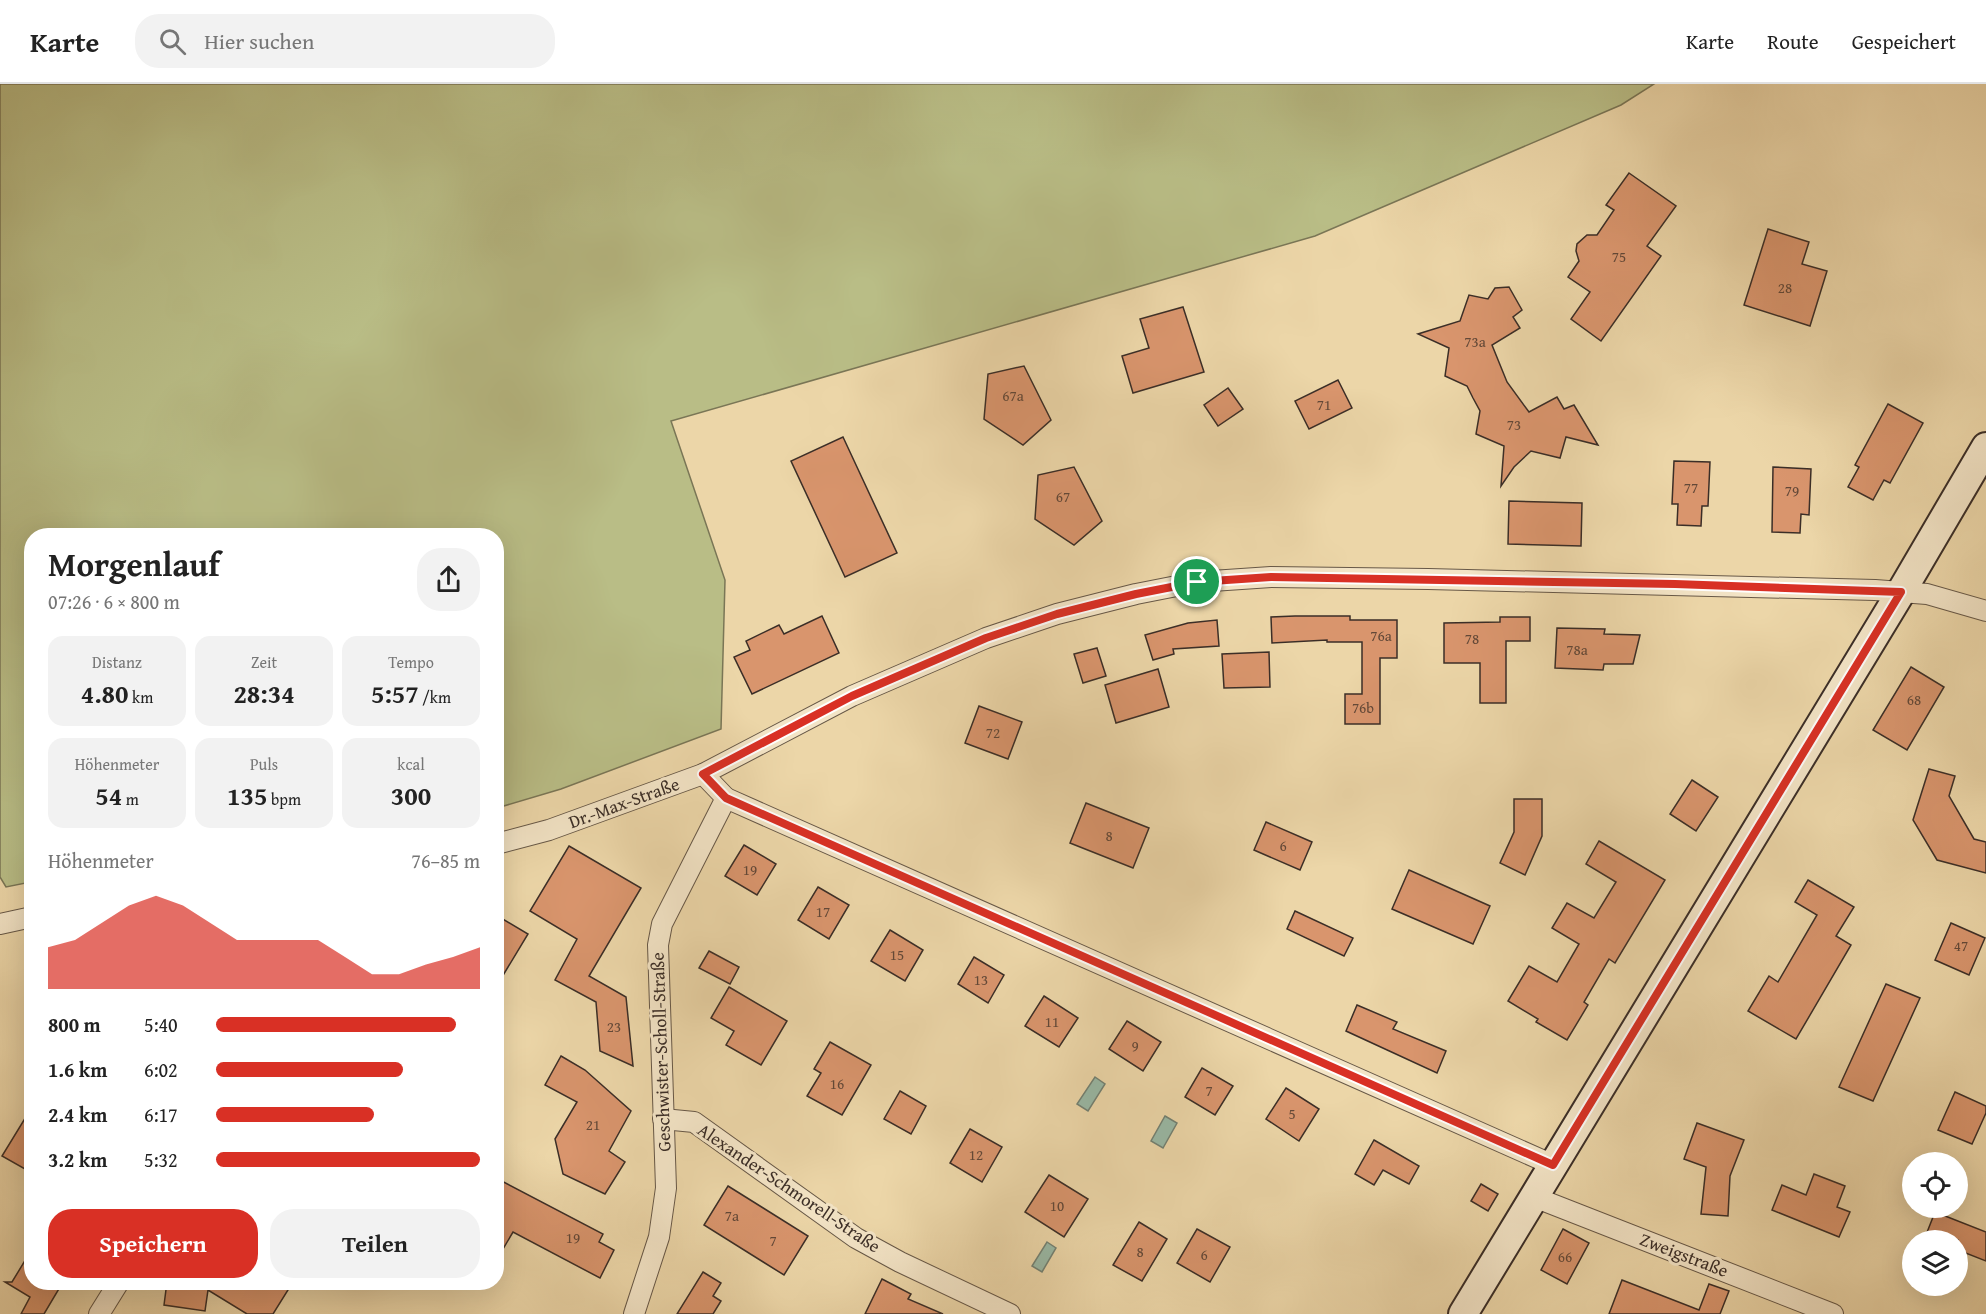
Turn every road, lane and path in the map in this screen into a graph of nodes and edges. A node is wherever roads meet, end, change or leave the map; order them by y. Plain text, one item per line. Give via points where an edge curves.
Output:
1 (1986, 447) edge
2 (1901, 592) junction
3 (1986, 611) edge
4 (703, 774) junction
5 (726, 798) junction
6 (504, 842) edge
7 (24, 919) edge
8 (0, 924) edge
9 (663, 1119) junction
10 (1553, 1165) junction
11 (1534, 1197) junction
12 (114, 1290) edge
13 (99, 1314) edge
14 (634, 1314) edge
15 (1010, 1314) edge
16 (1463, 1314) edge
17 (1833, 1314) edge

1 - 2 main road
2 - 3 street, Dr.-Max-Straße via 1927,594
2 - 4 street, Dr.-Max-Straße via 1428,579 1271,577 1197,582 1057,614 986,638 852,696
2 - 10 main road
4 - 5 street
4 - 6 street, Dr.-Max-Straße via 549,830
5 - 9 street, Geschwister-Scholl-Straße via 662,924 658,945
5 - 10 street
7 - 8 street
9 - 14 street, Geschwister-Scholl-Straße via 666,1188 659,1237
9 - 15 street, Alexander-Schmorell-Straße via 694,1122 856,1238
10 - 11 main road
11 - 16 main road
11 - 17 street, Zweigstraße
12 - 13 street

